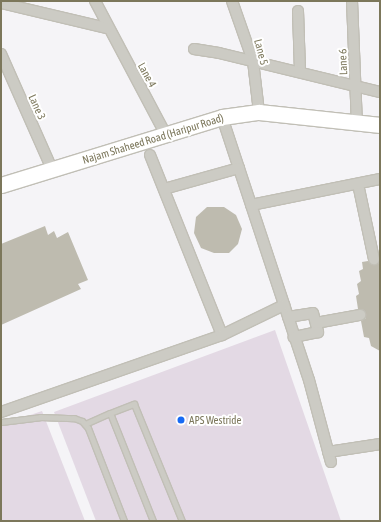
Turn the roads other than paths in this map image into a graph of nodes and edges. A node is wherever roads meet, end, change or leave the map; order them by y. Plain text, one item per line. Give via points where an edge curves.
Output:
1 (95, 1) edge
2 (232, 1) edge
3 (352, 1) edge
4 (1, 3) edge
5 (298, 11) dead end
6 (107, 28) junction
7 (194, 49) dead end
8 (1, 54) edge
9 (253, 61) junction
10 (300, 72) junction
11 (355, 87) junction
12 (380, 92) edge
13 (259, 112) junction
14 (222, 117) junction
15 (357, 123) junction
16 (380, 125) edge
17 (165, 133) junction
18 (150, 155) dead end
19 (239, 168) junction
20 (52, 169) junction
21 (380, 180) edge
22 (358, 184) junction
23 (1, 185) edge
24 (164, 189) junction
25 (251, 205) junction
26 (374, 259) dead end
27 (284, 305) junction
28 (360, 315) dead end
29 (288, 317) junction
30 (316, 323) junction
31 (222, 335) junction
32 (294, 337) junction
33 (1, 412) edge
34 (110, 413) junction
35 (1, 422) edge
36 (85, 424) junction
37 (380, 444) edge
38 (124, 521) edge
39 (153, 521) edge
40 (182, 521) edge

1 - 6 street, Lane 4
2 - 9 street, Lane 5
3 - 11 street, Lane 6
4 - 6 street
5 - 10 street
6 - 17 street, Lane 4
7 - 9 street
8 - 20 street, Lane 3
9 - 10 street
9 - 13 street, Lane 5
10 - 11 street
11 - 12 street
11 - 15 street, Lane 6
13 - 14 main road, Najam Shaheed Road (Haripur Road)
13 - 15 main road, Najam Shaheed Road (Haripur Road)
14 - 17 main road, Najam Shaheed Road (Haripur Road)
14 - 19 street
15 - 16 main road, Najam Shaheed Road (Haripur Road)
17 - 20 main road, Najam Shaheed Road (Haripur Road)
18 - 24 street
19 - 24 street
19 - 25 street
20 - 23 main road, Najam Shaheed Road (Haripur Road)
21 - 22 street
22 - 25 street
22 - 26 street
24 - 31 street
25 - 27 street
27 - 29 street
27 - 31 street
28 - 30 street
29 - 30 street via 313,312
29 - 32 street
30 - 32 street via 318,332
31 - 33 street
32 - 37 street via 330,457
34 - 36 lane
34 - 39 lane
34 - 40 lane via 134,404
35 - 36 lane via 40,417 74,418
36 - 38 lane

